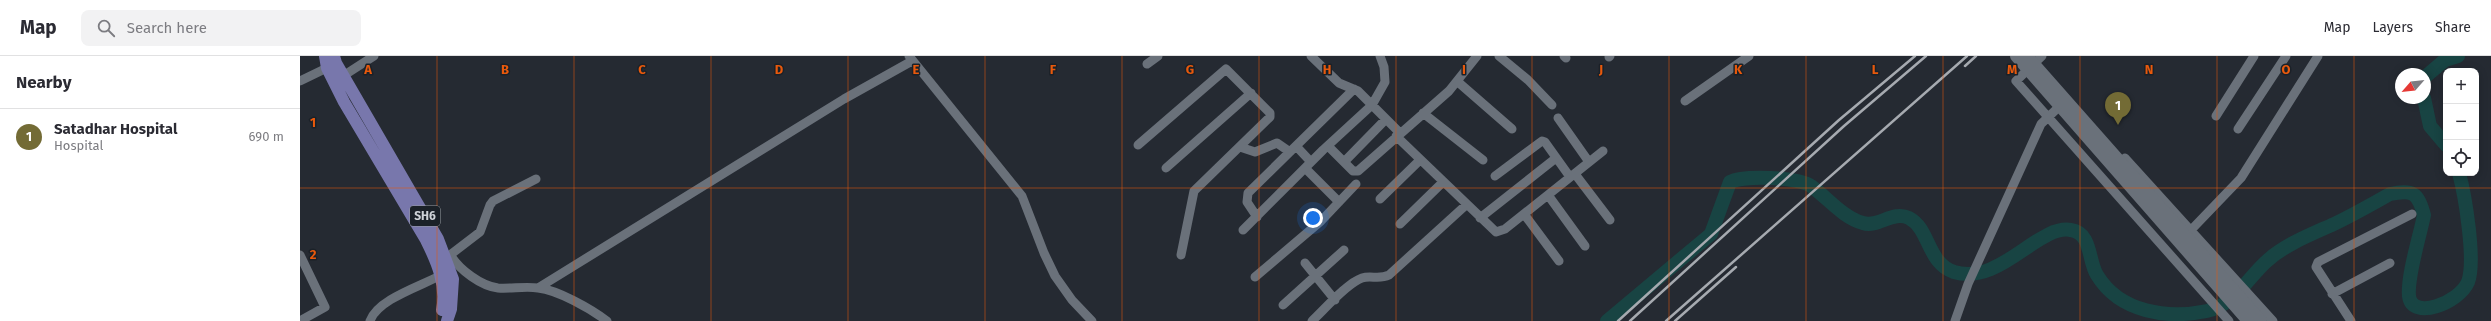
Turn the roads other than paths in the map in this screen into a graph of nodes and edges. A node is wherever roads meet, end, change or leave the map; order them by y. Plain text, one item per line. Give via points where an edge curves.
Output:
1 (374, 56) edge
2 (1158, 56) edge
3 (1311, 56) edge
4 (1380, 56) edge
5 (1499, 56) edge
6 (1749, 56) edge
7 (2016, 56) edge
8 (2254, 56) edge
9 (2286, 56) edge
10 (2306, 56) edge
11 (1475, 57) edge
12 (910, 58) edge
13 (2035, 58) edge
14 (2316, 59) edge
15 (330, 61) edge
16 (1147, 64) dead end
17 (343, 76) junction
18 (300, 81) edge
19 (1458, 82) junction
20 (1354, 89) junction
21 (1251, 93) junction
22 (2068, 98) junction
23 (1685, 101) dead end
24 (1372, 105) junction
25 (1552, 105) dead end
26 (1423, 113) junction
27 (2047, 116) junction
28 (2216, 116) dead end
29 (1558, 118) dead end
30 (1386, 119) junction
31 (1512, 129) dead end
32 (2238, 129) dead end
33 (1398, 135) junction
34 (1138, 145) dead end
35 (1240, 146) junction
36 (1328, 146) junction
37 (1293, 149) junction
38 (1603, 151) dead end
39 (1556, 158) junction
40 (1420, 160) junction
41 (1483, 160) dead end
42 (1344, 162) junction
43 (1589, 162) junction
44 (1309, 165) junction
45 (1166, 168) dead end
46 (1572, 175) junction
47 (1495, 176) dead end
48 (536, 179) dead end
49 (1443, 182) junction
50 (1356, 184) dead end
51 (1548, 195) junction
52 (1380, 199) dead end
53 (1339, 202) junction
54 (1466, 205) junction
55 (1524, 214) junction
56 (2412, 214) dead end
57 (1257, 217) junction
58 (1480, 218) junction
59 (1610, 220) dead end
60 (1400, 224) dead end
61 (2192, 229) junction
62 (1243, 230) dead end
63 (1585, 246) dead end
64 (1344, 250) dead end
65 (300, 255) edge
66 (1181, 255) dead end
67 (444, 258) junction
68 (1559, 262) dead end
69 (1305, 263) dead end
70 (2390, 263) dead end
71 (445, 273) junction
72 (1315, 276) junction
73 (1255, 277) dead end
74 (538, 288) junction
75 (2332, 294) junction
76 (1335, 300) junction
77 (1283, 305) dead end
78 (312, 318) edge
79 (300, 321) edge
80 (370, 321) edge
81 (439, 321) edge
82 (447, 321) edge
83 (607, 321) edge
84 (1092, 321) edge
85 (1312, 321) edge
86 (1955, 321) edge
87 (2229, 321) edge
88 (2248, 321) edge
89 (2261, 321) edge
90 (2274, 321) edge
91 (2350, 321) edge

1 - 17 street
2 - 16 street
3 - 20 street via 1339,83
4 - 24 street via 1385,82
5 - 25 street via 1528,80
6 - 23 street
7 - 88 main road
8 - 28 street
9 - 32 street
10 - 14 street
11 - 19 street
12 - 74 street
12 - 84 street via 1022,196 1055,276 1072,300
13 - 22 street
13 - 27 street via 2016,81
13 - 89 main road
14 - 61 street via 2241,178
15 - 17 main road, SH6
15 - 18 street
15 - 67 main road, SH6 via 344,102 359,129 426,240
17 - 67 main road, SH6 via 438,239
19 - 26 street
19 - 31 street
20 - 24 street
20 - 37 street
21 - 34 street via 1230,70 1222,70
21 - 35 street via 1268,109 1270,116
21 - 45 street
22 - 27 street
22 - 61 street
24 - 30 street
24 - 36 street
26 - 33 street
26 - 41 street
27 - 86 street via 2041,124 1968,284
27 - 87 street
29 - 43 street
30 - 33 street
30 - 42 street
33 - 40 street
33 - 42 street via 1358,171 1353,171
35 - 37 street via 1255,152 1277,143
35 - 66 street via 1194,191
36 - 42 street
36 - 44 street
37 - 44 street
37 - 57 street via 1246,198
38 - 43 street
39 - 46 street
39 - 47 street via 1542,141
39 - 58 street
40 - 49 street
40 - 52 street
43 - 46 street
44 - 53 street
44 - 57 street
46 - 51 street
46 - 59 street
48 - 67 street via 493,201 480,232
49 - 54 street
49 - 60 street
50 - 53 street
51 - 55 street
51 - 63 street
53 - 73 street via 1321,221
54 - 58 street
54 - 76 street via 1388,275 1376,279 1362,278
55 - 58 street via 1500,232 1490,229
55 - 68 street
56 - 75 street via 2318,262 2316,267
57 - 62 street
61 - 90 street
64 - 72 street
65 - 78 street via 325,304 325,307
67 - 71 main road, SH6
67 - 74 street via 490,286
69 - 72 street
70 - 75 street
71 - 80 street via 388,301
71 - 81 main road, SH6 via 444,298
71 - 82 main road, SH6 via 452,287 451,309
72 - 76 street
72 - 77 street
74 - 83 street via 550,290 597,313
75 - 91 street
76 - 85 street
78 - 79 street

